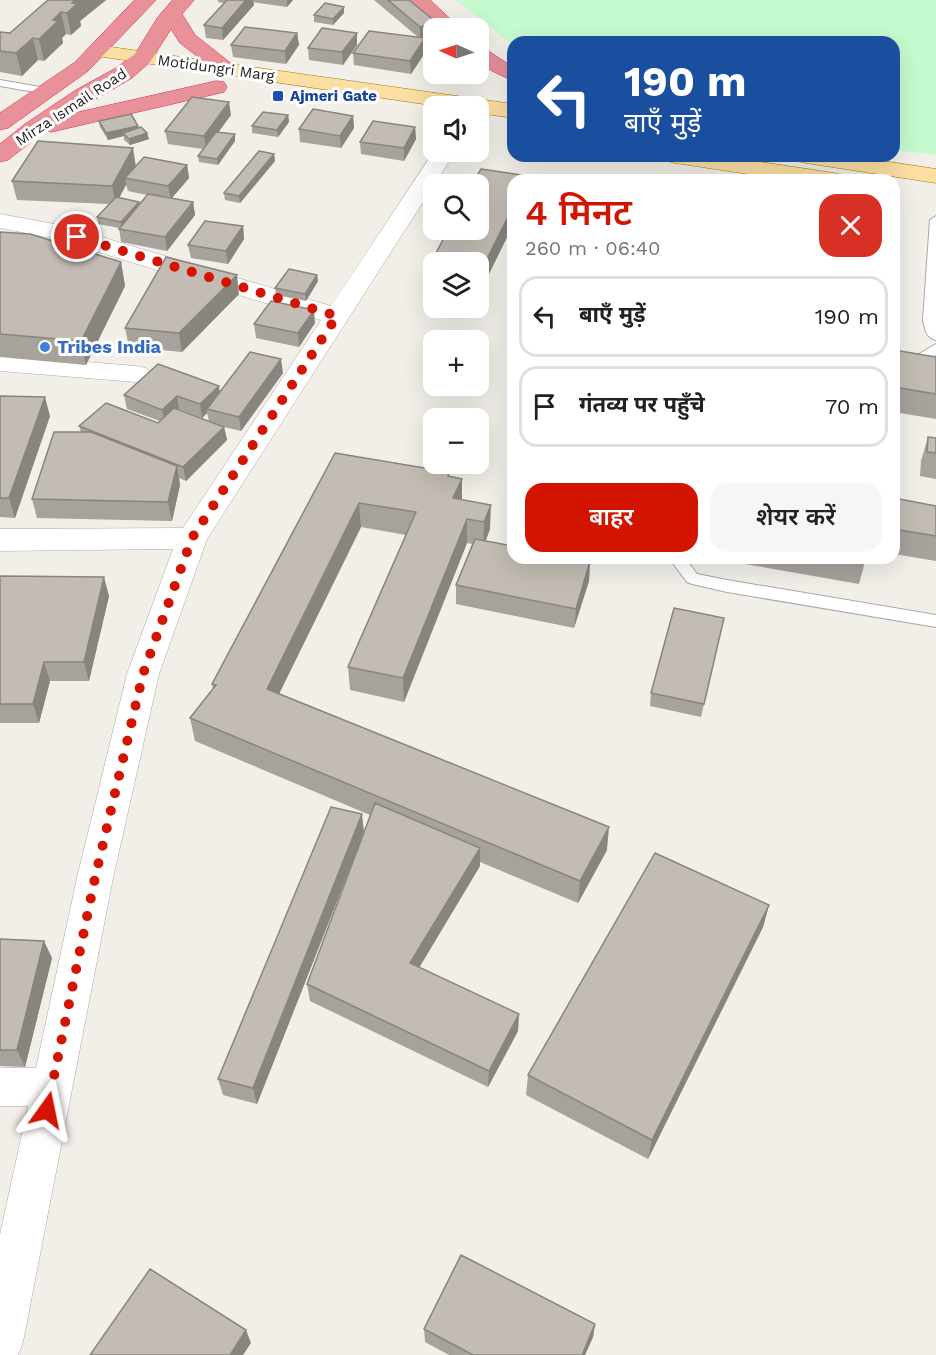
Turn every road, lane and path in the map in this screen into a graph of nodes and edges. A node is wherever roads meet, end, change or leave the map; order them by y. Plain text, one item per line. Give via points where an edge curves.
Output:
1 (146, 0) edge
2 (418, 0) edge
3 (178, 7) edge
4 (439, 18) edge
5 (97, 51) junction
6 (143, 58) junction
7 (489, 62) edge
8 (81, 67) junction
9 (507, 72) edge
10 (124, 73) junction
11 (221, 78) junction
12 (0, 83) edge
13 (46, 91) junction
14 (507, 110) edge
15 (423, 118) edge
16 (0, 123) edge
17 (33, 129) junction
18 (489, 129) edge
19 (507, 131) edge
20 (0, 155) edge
21 (437, 162) edge
22 (715, 162) edge
23 (846, 162) edge
24 (794, 174) edge
25 (936, 176) edge
26 (900, 190) edge
27 (936, 195) edge
28 (936, 220) edge
29 (0, 221) edge
30 (933, 314) edge
31 (337, 316) junction
32 (936, 336) edge
33 (936, 348) edge
34 (0, 363) edge
35 (900, 365) edge
36 (136, 374) dead end
37 (192, 538) junction
38 (0, 540) edge
39 (682, 564) edge
40 (936, 621) edge
41 (0, 1087) edge
42 (52, 1087) junction
43 (0, 1342) edge

1 - 5 highway, Mirza Ismail Road
2 - 4 highway
3 - 6 highway, Mirza Ismail Road
3 - 11 highway via 187,39
5 - 6 main road, Motidungri Marg
5 - 8 highway, Mirza Ismail Road
6 - 10 highway, Mirza Ismail Road
6 - 11 main road, Motidungri Marg
7 - 9 highway
8 - 10 main road
8 - 13 highway, Mirza Ismail Road
10 - 11 main road
10 - 17 highway, Mirza Ismail Road
11 - 14 main road, Motidungri Marg
11 - 15 main road
11 - 17 highway
12 - 13 lane
13 - 16 highway, Mirza Ismail Road
17 - 20 highway, Mirza Ismail Road
18 - 19 main road
21 - 31 street
22 - 24 main road
23 - 25 main road
26 - 27 main road
28 - 30 lane
29 - 31 street via 56,231
30 - 32 lane via 932,331
31 - 37 street
33 - 35 lane via 927,357
34 - 36 street
37 - 38 street
37 - 42 street via 143,674
39 - 40 lane via 692,578 727,586
41 - 42 street
42 - 43 street

